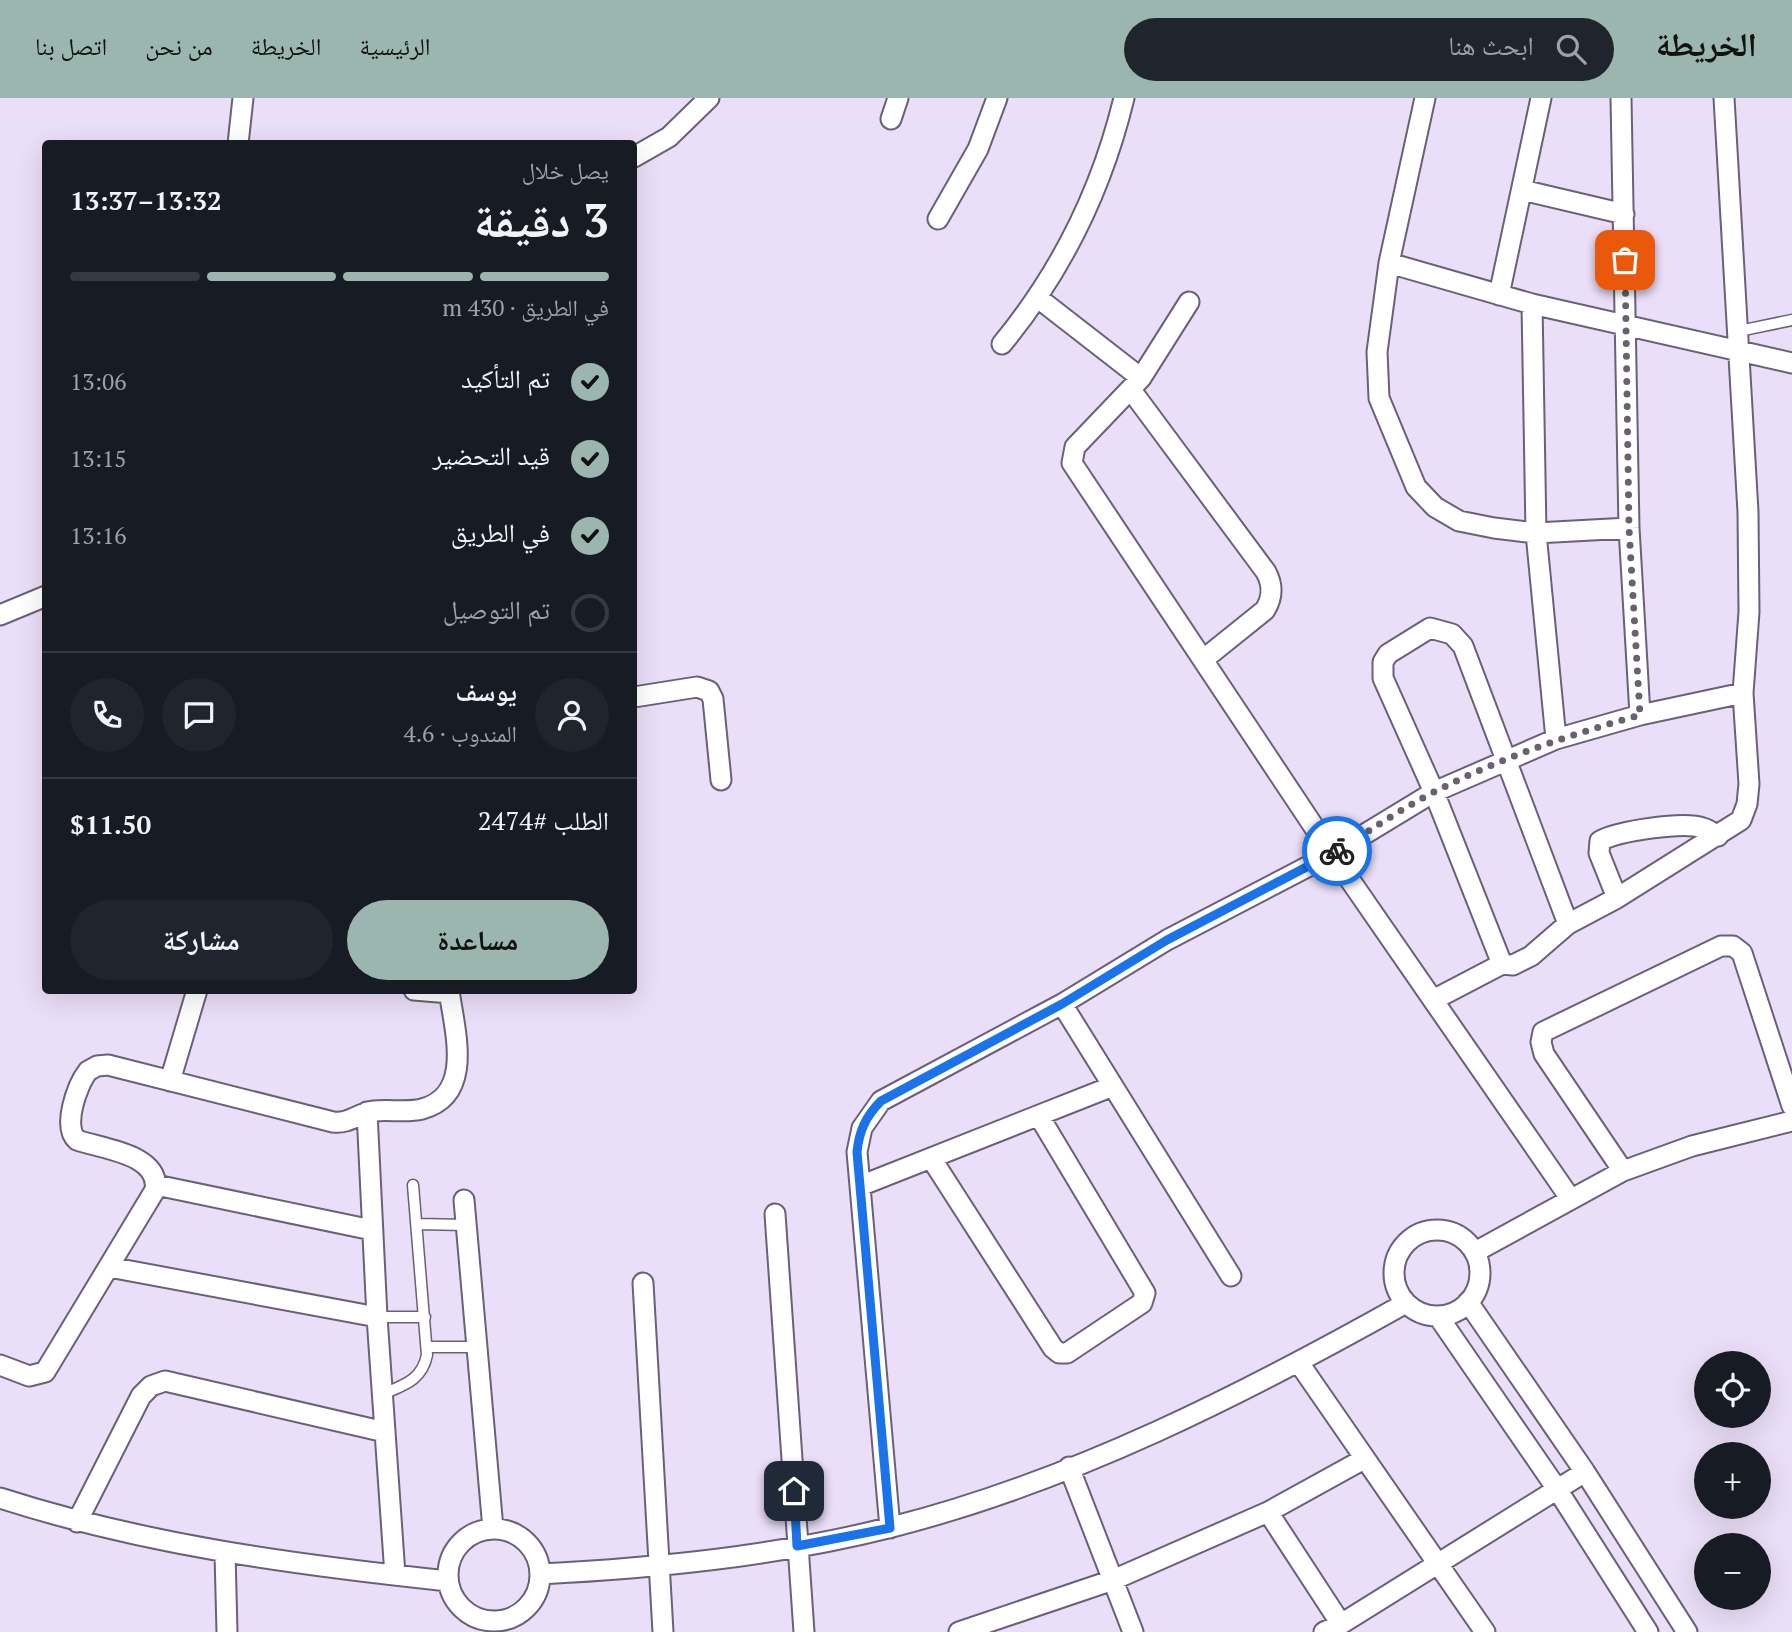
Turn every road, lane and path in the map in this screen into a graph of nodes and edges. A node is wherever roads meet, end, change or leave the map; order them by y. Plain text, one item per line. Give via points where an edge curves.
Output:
1 (243, 98) edge
2 (709, 98) edge
3 (898, 98) edge
4 (997, 98) edge
5 (1124, 98) edge
6 (1424, 98) edge
7 (1541, 98) edge
8 (1621, 98) edge
9 (1724, 98) edge
10 (891, 119) dead end
11 (238, 140) edge
12 (637, 155) edge
13 (1521, 190) junction
14 (1624, 214) junction
15 (938, 219) dead end
16 (1389, 263) junction
17 (1499, 295) junction
18 (1038, 298) junction
19 (1189, 302) dead end
20 (1532, 304) junction
21 (1792, 320) edge
22 (1626, 327) junction
23 (1739, 331) junction
24 (1002, 344) dead end
25 (1740, 351) junction
26 (1792, 363) edge
27 (1136, 384) junction
28 (1629, 528) junction
29 (1536, 533) junction
30 (42, 598) edge
31 (0, 615) edge
32 (1204, 659) junction
33 (1743, 693) junction
34 (637, 697) edge
35 (1640, 715) junction
36 (1556, 739) junction
37 (1506, 760) junction
38 (721, 780) dead end
39 (1434, 792) junction
40 (1718, 836) junction
41 (1332, 854) junction
42 (1617, 898) junction
43 (1568, 924) junction
44 (1502, 964) junction
45 (196, 994) edge
46 (449, 994) edge
47 (1435, 999) junction
48 (1062, 1004) junction
49 (170, 1081) junction
50 (1113, 1086) junction
51 (1792, 1106) edge
52 (367, 1112) junction
53 (1039, 1116) junction
54 (1792, 1121) edge
55 (931, 1158) junction
56 (1623, 1171) junction
57 (156, 1185) junction
58 (413, 1185) dead end
59 (860, 1186) junction
60 (1570, 1198) junction
61 (464, 1200) dead end
62 (775, 1214) dead end
63 (417, 1224) junction
64 (466, 1225) junction
65 (372, 1230) junction
66 (1475, 1252) junction
67 (109, 1267) junction
68 (1231, 1276) dead end
69 (643, 1283) dead end
70 (1406, 1303) junction
71 (1468, 1303) junction
72 (1438, 1316) junction
73 (377, 1317) junction
74 (425, 1317) junction
75 (428, 1347) junction
76 (478, 1347) junction
77 (1299, 1363) junction
78 (0, 1365) edge
79 (383, 1394) junction
80 (385, 1432) junction
81 (1364, 1459) junction
82 (1069, 1467) junction
83 (1585, 1472) junction
84 (1557, 1489) junction
85 (0, 1498) edge
86 (1268, 1512) junction
87 (77, 1522) junction
88 (890, 1528) junction
89 (493, 1529) junction
90 (797, 1546) junction
91 (225, 1553) junction
92 (1437, 1565) junction
93 (659, 1568) junction
94 (540, 1574) junction
95 (395, 1575) junction
96 (1113, 1580) junction
97 (448, 1581) junction
98 (1332, 1628) edge
99 (227, 1632) edge
100 (663, 1632) edge
101 (804, 1632) edge
102 (959, 1632) edge
103 (1133, 1632) edge
104 (1485, 1632) edge
105 (1648, 1632) edge
106 (1687, 1632) edge

1 - 11 street
2 - 12 street via 669,137
3 - 10 street
4 - 15 street via 978,149
5 - 18 street via 1091,200
6 - 16 street
7 - 13 street
8 - 14 street
9 - 23 street
13 - 14 street
13 - 17 street
14 - 22 street
16 - 17 street
16 - 29 street via 1377,352 1380,398 1416,487 1435,508 1459,521
17 - 20 street
18 - 24 street
18 - 27 street
19 - 27 street
20 - 22 street
20 - 29 street
21 - 23 lane
22 - 25 street
22 - 28 street
23 - 25 street
25 - 26 street
25 - 33 street via 1749,612
27 - 32 street via 1075,447 1072,463
27 - 32 street via 1271,585 1265,610
28 - 29 street
28 - 35 street
29 - 36 street
30 - 31 street
32 - 41 street
33 - 35 street
33 - 40 street via 1747,804 1741,820
34 - 38 street via 697,687 709,691
35 - 36 street
36 - 37 street
37 - 39 street
37 - 39 street via 1463,646 1452,634 1430,628 1388,653 1382,671
37 - 43 street
39 - 41 street
39 - 44 street
40 - 42 street
40 - 42 street via 1689,826 1600,841 1599,853
41 - 47 street
41 - 48 street via 1167,940
42 - 43 street
43 - 44 street via 1531,956 1513,965
44 - 47 street
45 - 49 street
46 - 52 street via 457,1072 454,1085 446,1096 424,1109
47 - 60 street
48 - 50 street
48 - 59 street via 881,1101 858,1140
49 - 52 street via 332,1122 348,1122
49 - 57 street via 108,1065 92,1068 85,1075 69,1124 77,1140 146,1164
50 - 53 street
50 - 68 street
51 - 56 street via 1742,953 1733,946 1721,946 1544,1032 1544,1054
52 - 65 street
53 - 55 street
53 - 55 street via 1145,1293 1142,1303 1067,1353 1053,1348
54 - 56 street via 1692,1146
55 - 59 street
56 - 60 street
57 - 65 street
57 - 67 street
58 - 63 lane
59 - 88 street
60 - 66 street
61 - 64 street
62 - 90 street
63 - 64 lane
63 - 74 lane
64 - 76 street
65 - 73 street
66 - 70 street via 1454,1233 1425,1231 1412,1238 1402,1249 1394,1277
66 - 71 street via 1480,1279
67 - 73 street
67 - 78 street via 45,1372 29,1376
69 - 93 street
70 - 72 street
70 - 77 street
71 - 72 street
71 - 83 street
72 - 84 street
73 - 74 lane
73 - 79 street
74 - 75 lane
75 - 76 lane
75 - 79 lane via 425,1364 415,1379
76 - 89 street
77 - 81 street
77 - 82 street
79 - 80 street
80 - 87 street via 179,1382 158,1383 141,1396
80 - 95 street
81 - 86 street
81 - 92 street
82 - 88 street
82 - 96 street
83 - 84 street
83 - 106 street
84 - 92 street
84 - 105 street
85 - 87 street
86 - 96 street
86 - 98 street
87 - 91 street
88 - 90 street
89 - 94 street via 529,1545
89 - 97 street via 464,1539 449,1565
90 - 93 street
90 - 101 street
91 - 95 street
91 - 99 street
92 - 98 street
92 - 104 street
93 - 94 street
93 - 100 street
94 - 97 street via 531,1601 506,1620 475,1617 452,1596
95 - 97 street
96 - 102 street
96 - 103 street

